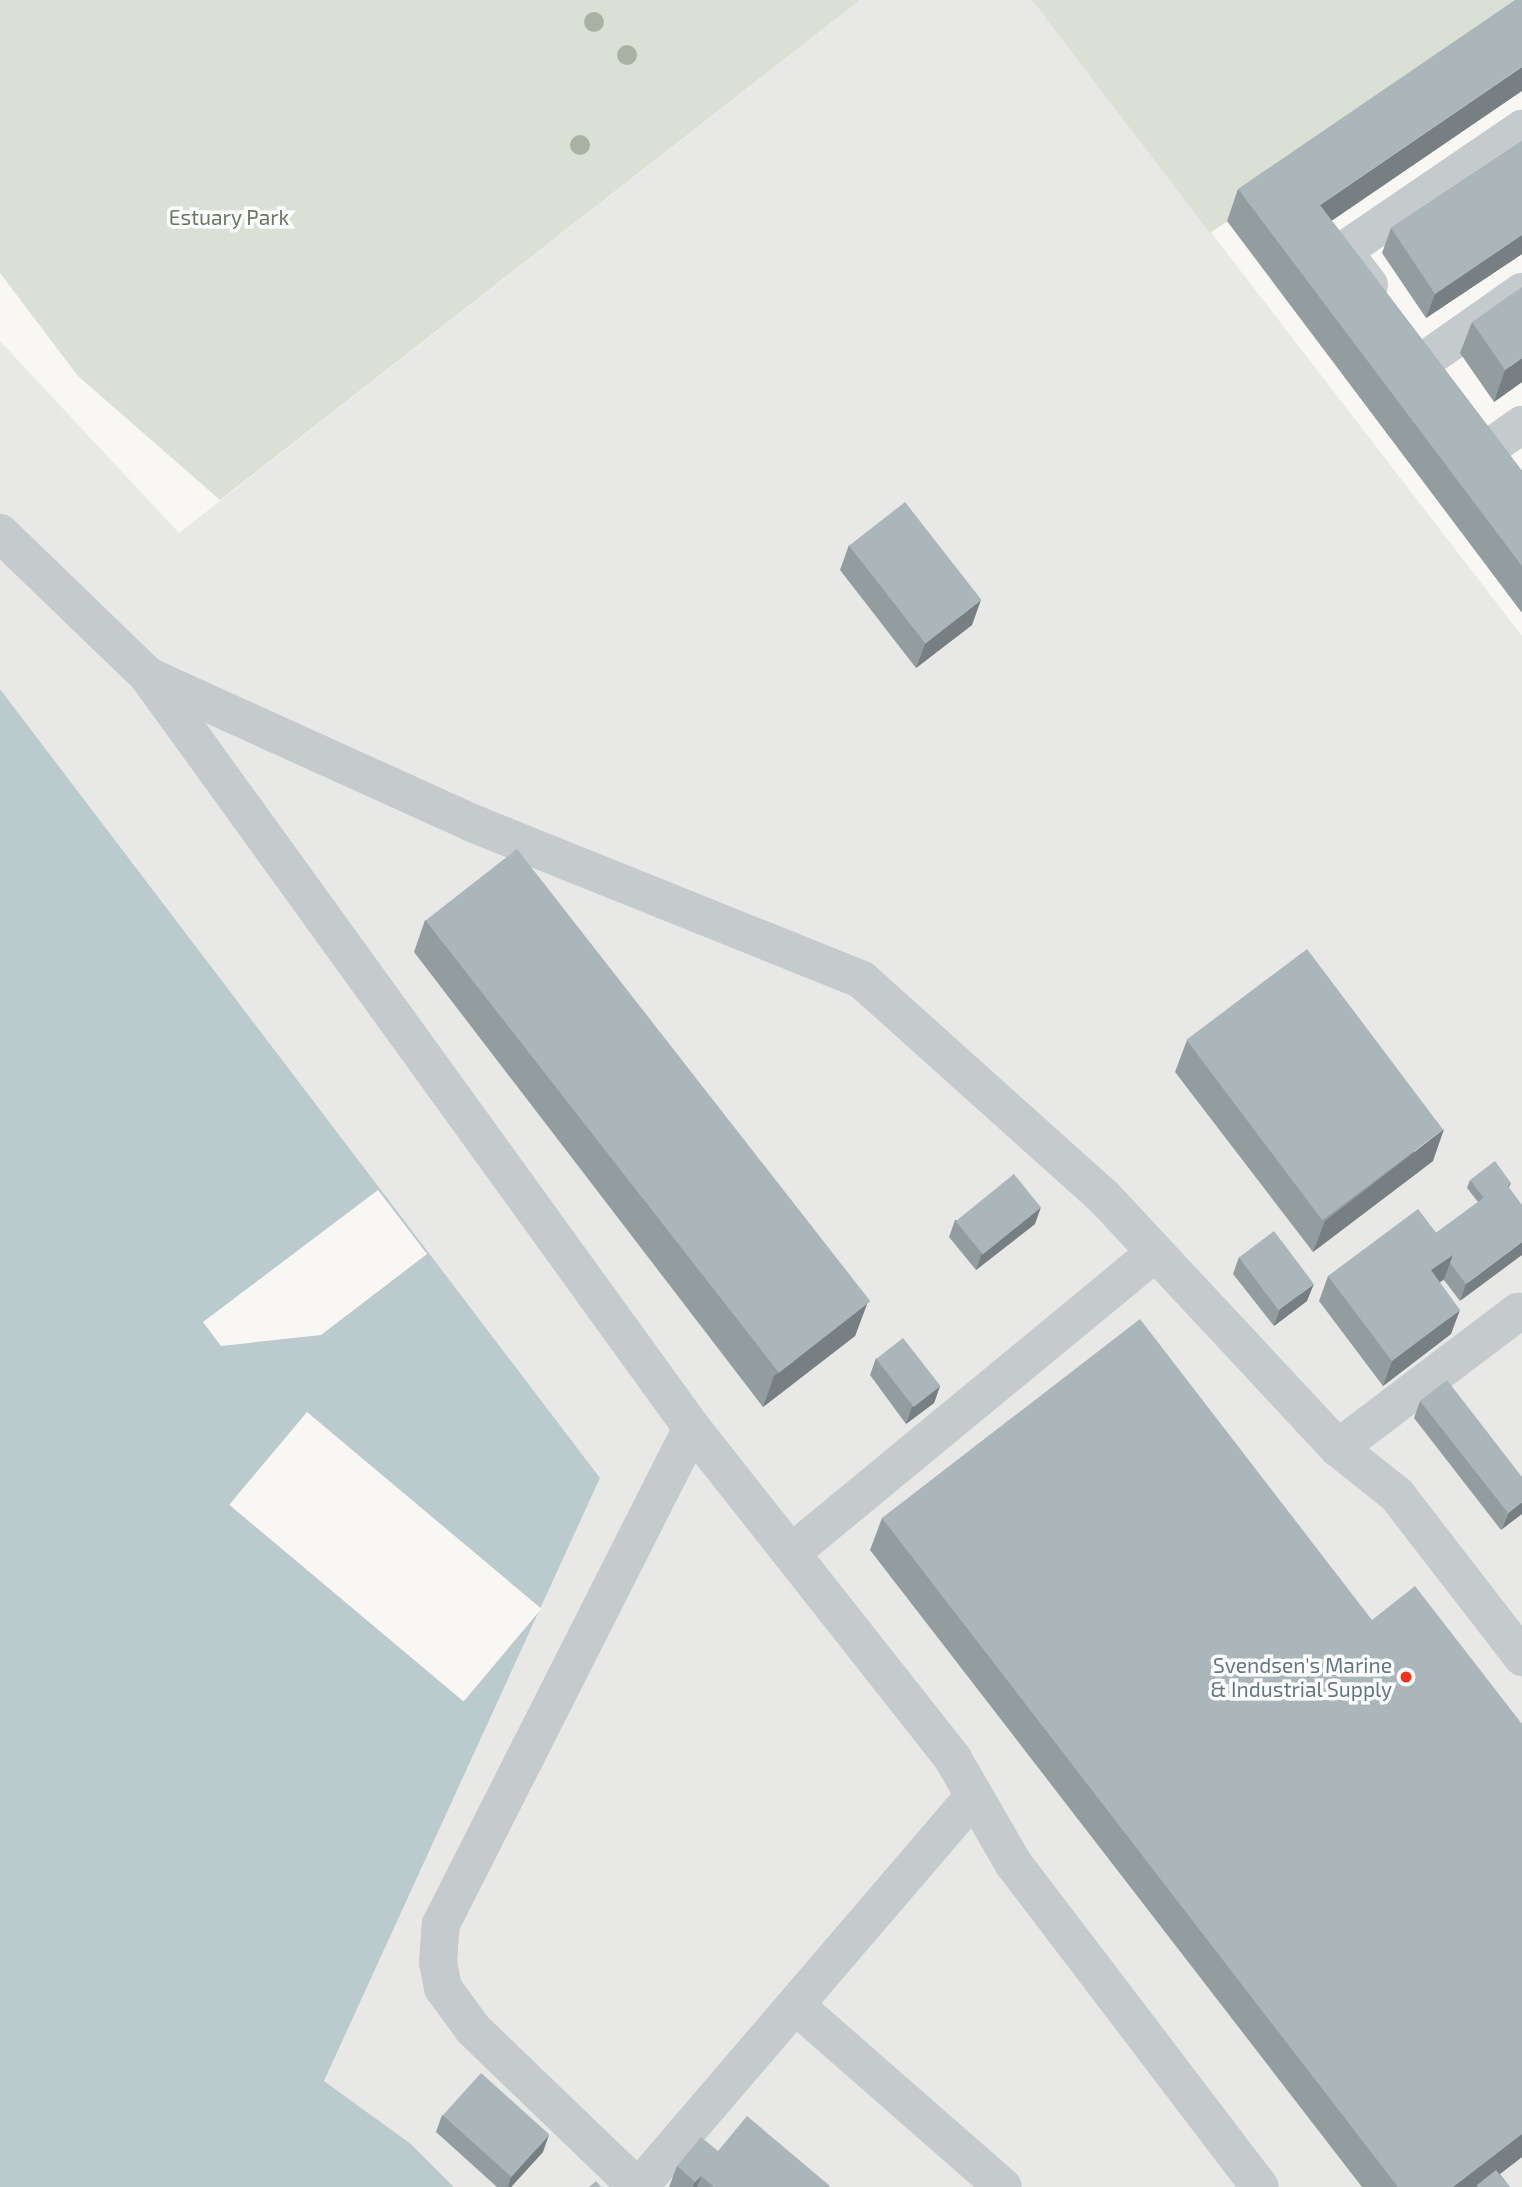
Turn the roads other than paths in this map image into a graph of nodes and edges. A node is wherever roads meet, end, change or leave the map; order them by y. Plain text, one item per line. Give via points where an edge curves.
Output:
1 (1522, 129) edge
2 (1522, 292) edge
3 (1428, 358) junction
4 (1509, 434) edge
5 (1522, 475) edge
6 (0, 533) edge
7 (148, 676) junction
8 (1155, 1253) junction
9 (1518, 1312) dead end
10 (692, 1428) junction
11 (1338, 1448) junction
12 (791, 1553) junction
13 (1518, 1635) edge
14 (974, 1796) junction
15 (795, 2005) junction
16 (638, 2187) edge
17 (1003, 2187) edge
18 (1260, 2187) edge

1 - 3 lane via 1343,251
2 - 3 lane
3 - 4 lane via 1462,400
4 - 5 lane
6 - 7 lane
7 - 8 lane via 472,823 862,980 1102,1196
7 - 10 lane
8 - 11 lane
8 - 12 lane
9 - 11 lane
10 - 12 lane
10 - 16 lane via 441,1924 439,1950 443,1988 473,2029
11 - 13 lane via 1397,1495
12 - 14 lane via 953,1759
14 - 15 lane
14 - 18 lane via 1013,1863
15 - 16 lane
15 - 17 lane

